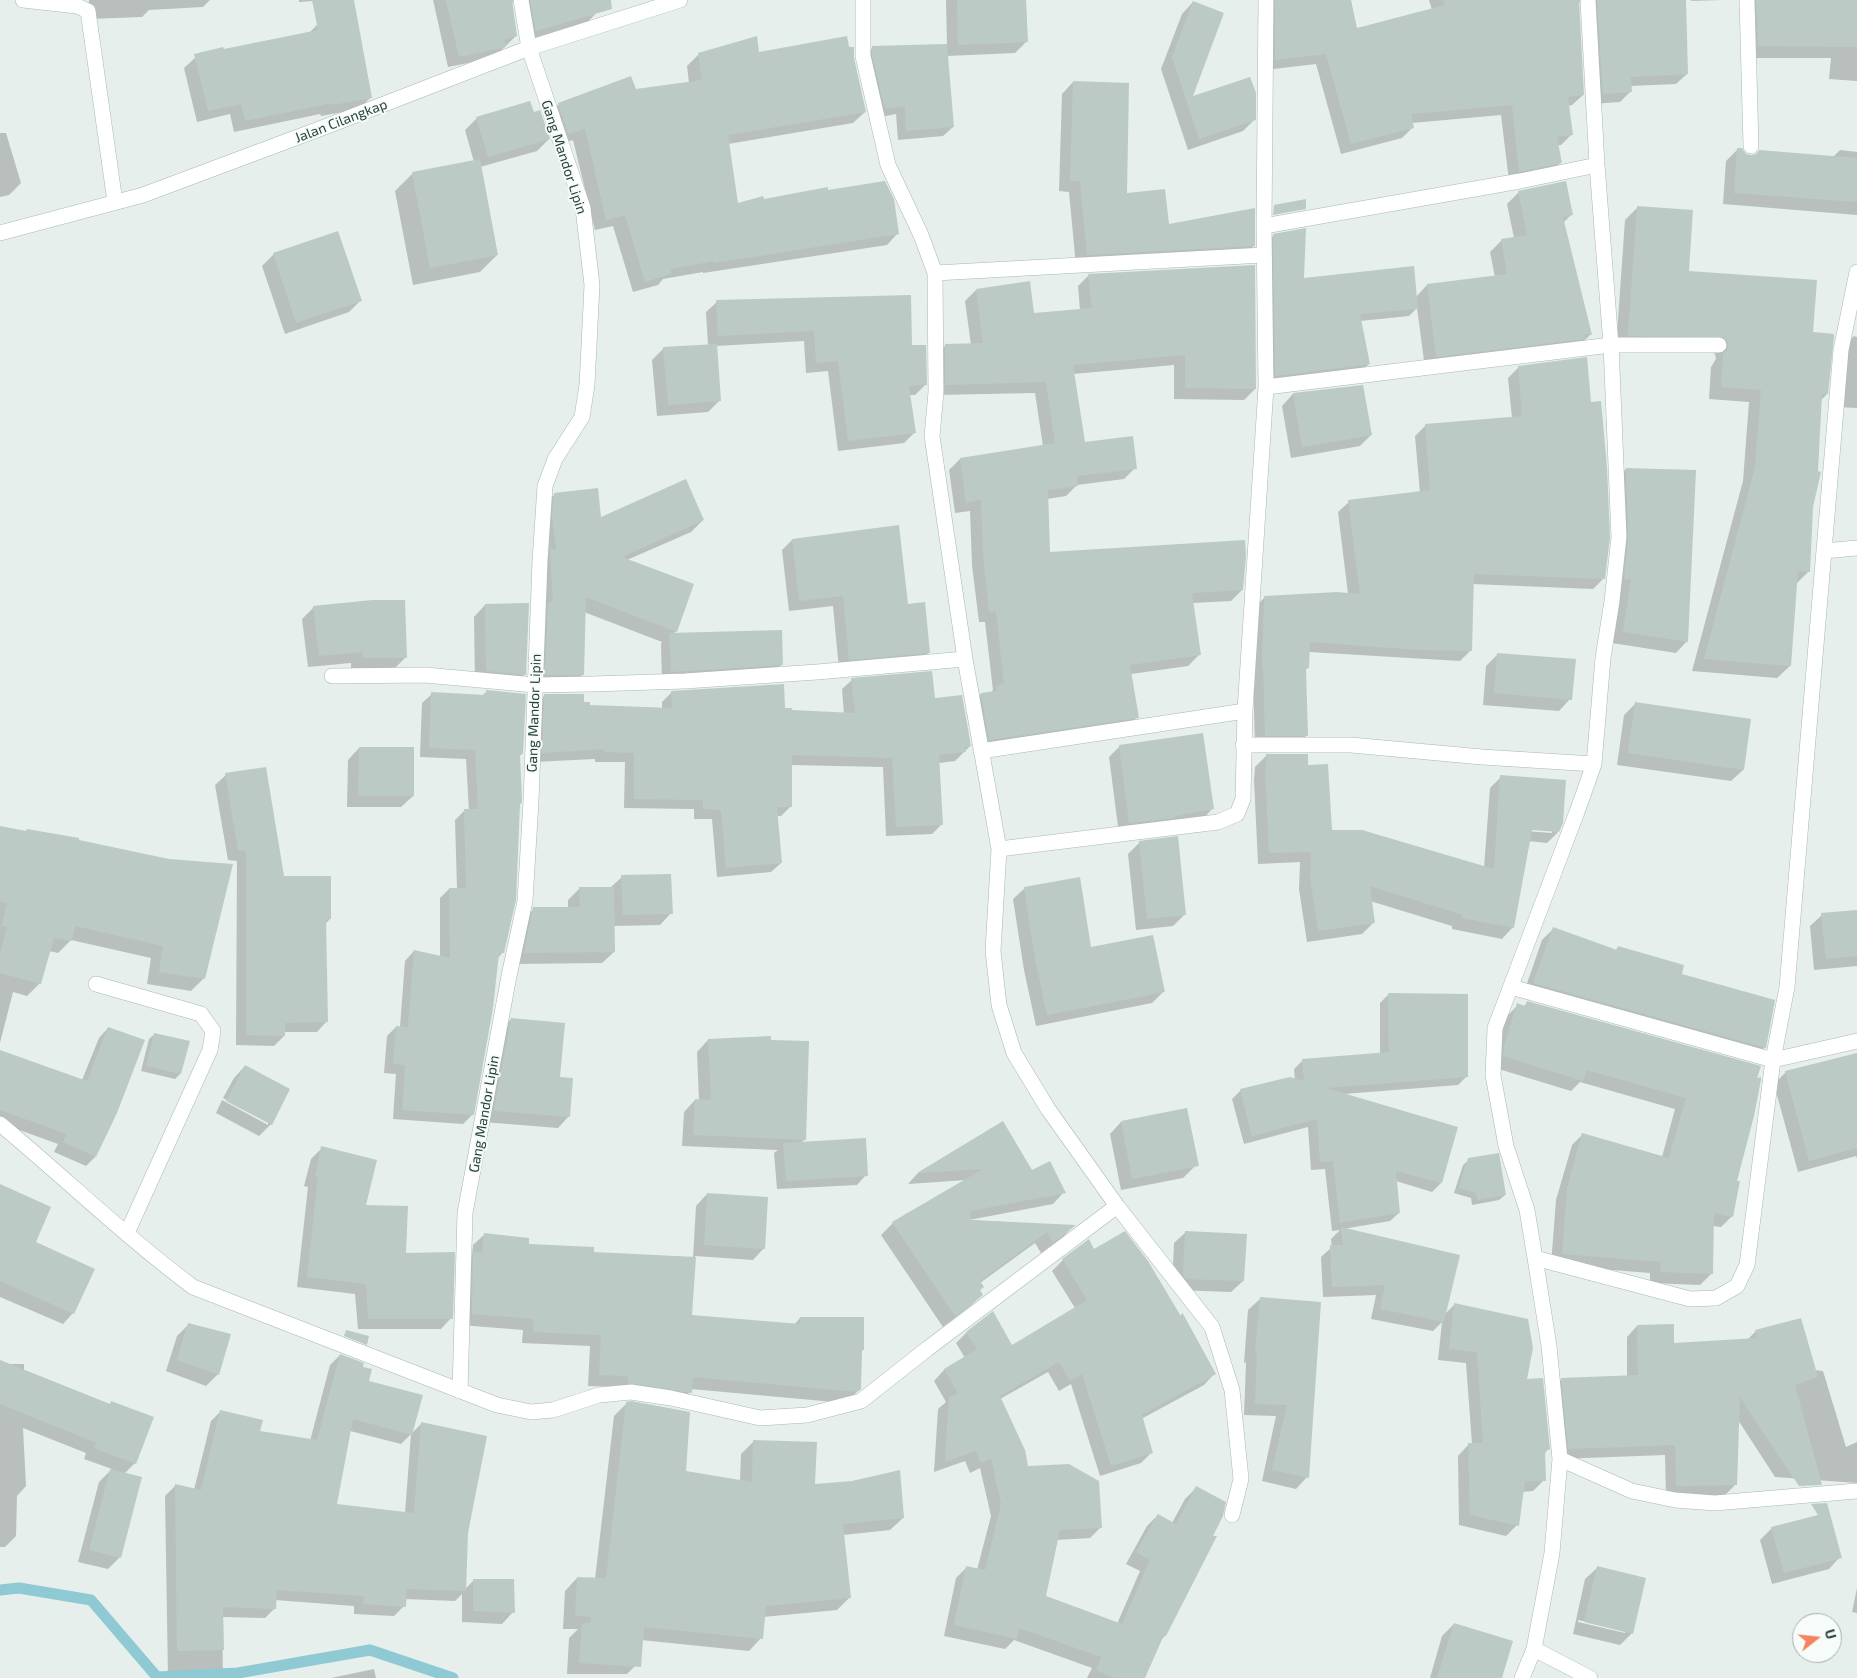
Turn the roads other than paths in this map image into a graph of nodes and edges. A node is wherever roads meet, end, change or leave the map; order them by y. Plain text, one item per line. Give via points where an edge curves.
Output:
1 (22, 0) edge
2 (27, 0) edge
3 (521, 0) edge
4 (680, 0) edge
5 (863, 0) edge
6 (1266, 0) edge
7 (1588, 0) edge
8 (1747, 0) edge
9 (529, 48) junction
10 (1751, 146) dead end
11 (1597, 165) junction
12 (115, 202) junction
13 (1264, 226) junction
14 (0, 234) edge
15 (1264, 255) junction
16 (1857, 272) edge
17 (935, 273) junction
18 (1611, 345) junction
19 (1719, 345) dead end
20 (1266, 386) junction
21 (1857, 548) edge
22 (1824, 551) junction
23 (965, 659) junction
24 (332, 676) dead end
25 (535, 685) junction
26 (1245, 711) junction
27 (1243, 746) junction
28 (981, 751) junction
29 (1594, 764) junction
30 (999, 849) junction
31 (96, 984) dead end
32 (1511, 987) junction
33 (1857, 1041) edge
34 (1773, 1060) junction
35 (0, 1124) edge
36 (1117, 1206) junction
37 (127, 1233) junction
38 (1536, 1258) junction
39 (460, 1391) junction
40 (1560, 1459) junction
41 (1857, 1491) edge
42 (1232, 1514) dead end
43 (1534, 1649) junction
44 (1522, 1678) edge
45 (1590, 1678) edge

1 - 2 street
2 - 12 street via 77,6 88,11
3 - 9 street, Gang Mandor Lipin
4 - 9 street, Jalan Cilangkap
5 - 17 street via 863,56 888,165
6 - 13 street
7 - 11 street
8 - 10 street
9 - 12 street, Jalan Cilangkap via 228,164
9 - 25 street, Gang Mandor Lipin via 583,208 592,284 587,385 582,417 556,459 545,486
11 - 13 street
11 - 18 street
12 - 14 street, Jalan Cilangkap
13 - 15 street
15 - 17 street
15 - 20 street
16 - 22 street via 1841,350
17 - 23 street via 936,392 932,436
18 - 19 street
18 - 20 street
18 - 29 street via 1618,537
20 - 26 street
21 - 22 street
22 - 34 street via 1787,987
23 - 25 street via 685,681
23 - 28 street
24 - 25 street via 425,675
25 - 39 street, Gang Mandor Lipin via 525,901 465,1213
26 - 27 street
26 - 28 street
27 - 29 street via 1351,745
27 - 30 street via 1243,799 1237,814 1218,822
28 - 30 street
29 - 32 street
30 - 36 street via 993,951 999,1005 1014,1054 1048,1109
31 - 37 street via 200,1014 213,1031 210,1050
32 - 34 street
32 - 38 street via 1495,1028 1493,1075 1506,1146 1527,1210
33 - 34 street
34 - 38 street via 1747,1264 1737,1286 1716,1298 1690,1300
35 - 37 street
36 - 39 street via 861,1401 806,1416 760,1418 630,1392 599,1395 553,1410 531,1412 496,1406
36 - 42 street via 1212,1327 1232,1390 1241,1479
37 - 39 street via 193,1287
38 - 40 street via 1550,1346
40 - 41 street via 1632,1491 1674,1500 1715,1503
40 - 43 street via 1552,1553
43 - 44 street
43 - 45 street

